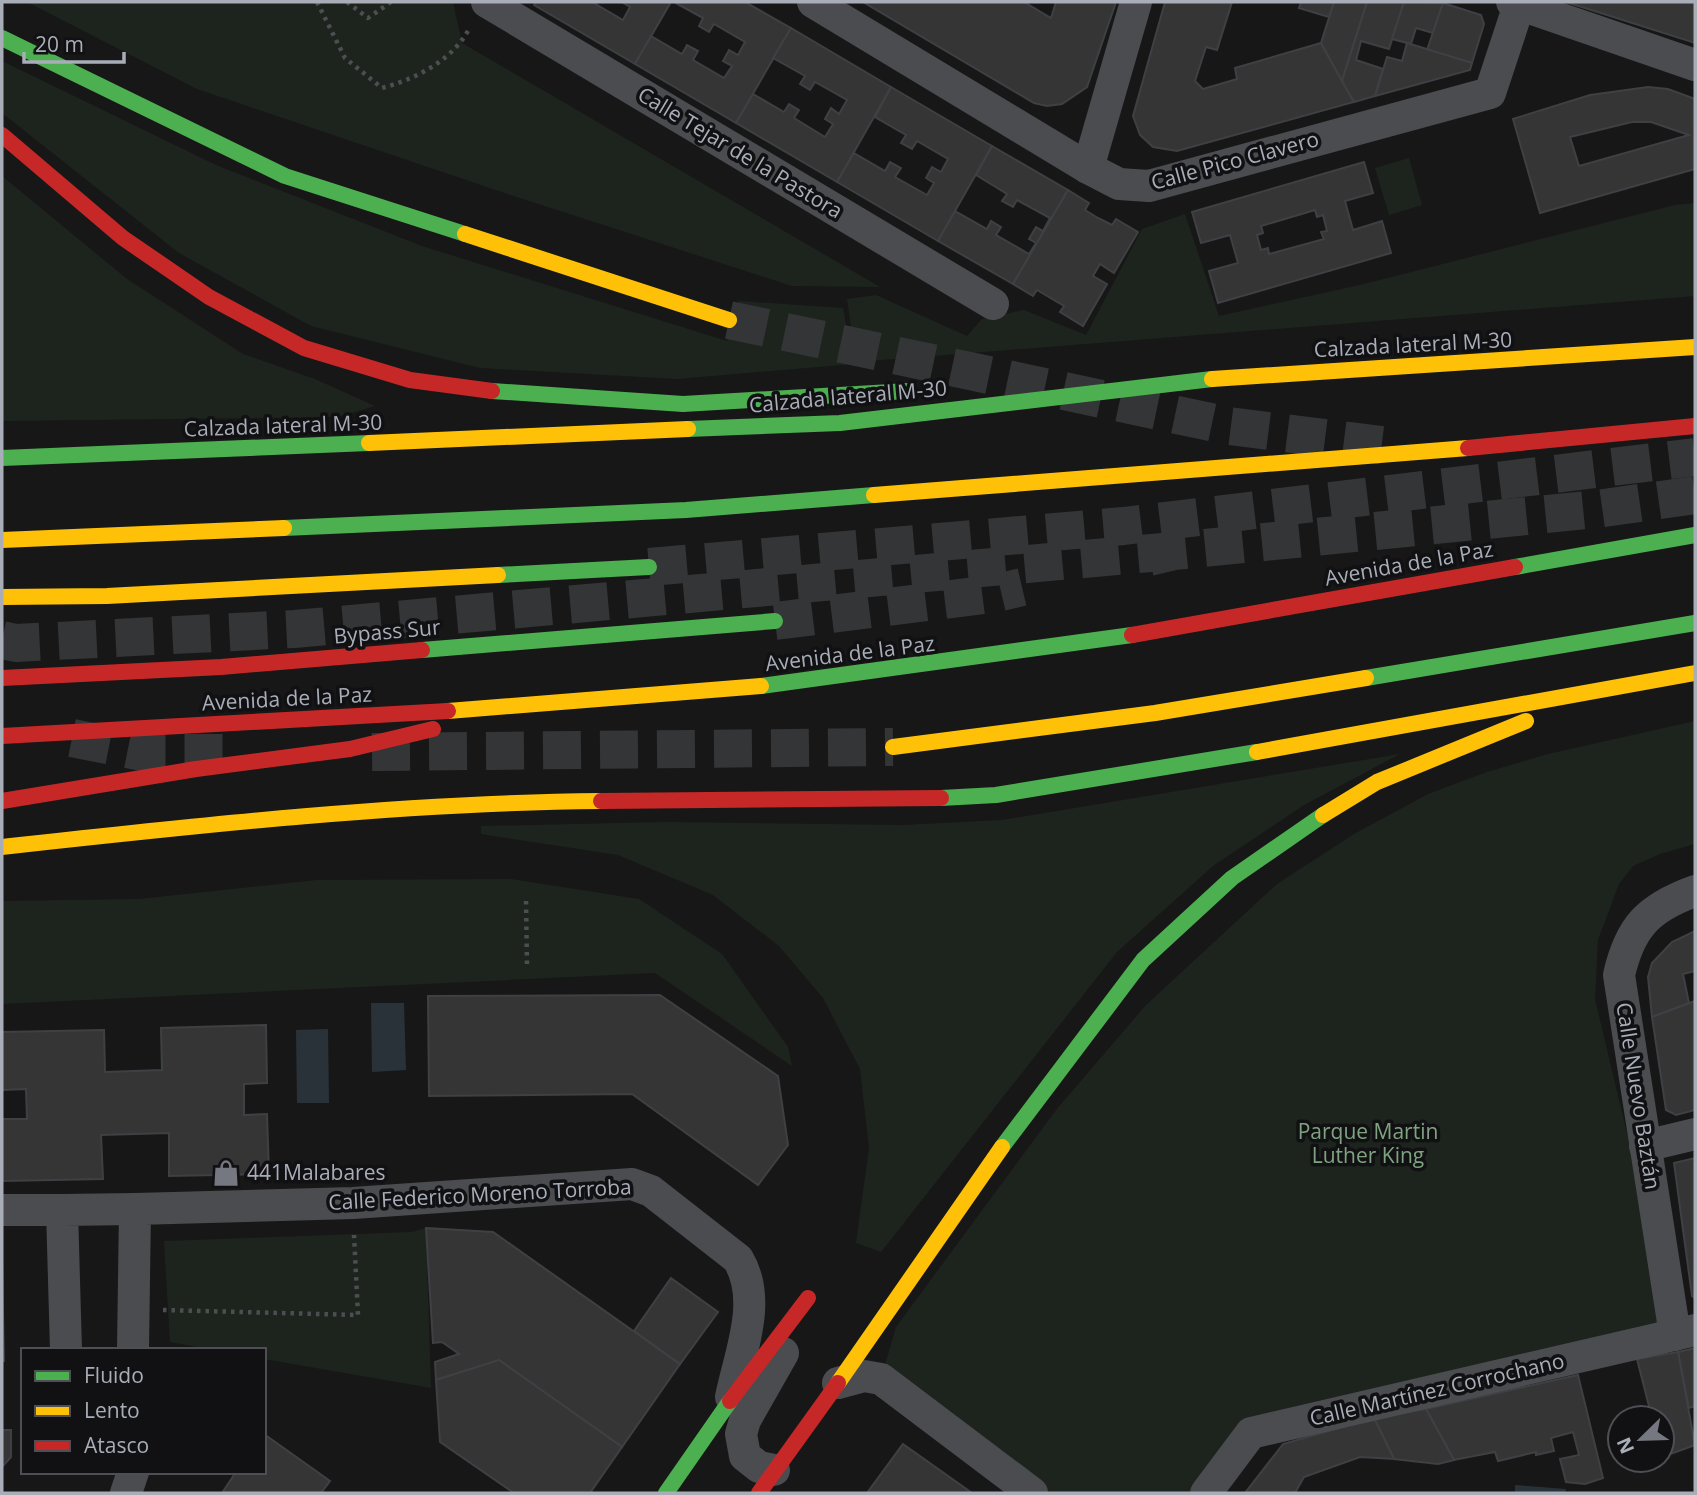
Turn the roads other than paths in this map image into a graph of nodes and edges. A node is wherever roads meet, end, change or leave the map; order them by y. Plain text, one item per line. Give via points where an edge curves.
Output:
1 (814, 2) edge
2 (1136, 2) edge
3 (1517, 3) edge
4 (480, 12) edge
5 (2, 38) edge
6 (1695, 65) edge
7 (2, 135) edge
8 (1087, 168) junction
9 (993, 304) dead end
10 (729, 320) tunnel mouth
11 (1695, 347) edge
12 (1239, 376) junction
13 (1003, 387) dead end
14 (920, 391) dead end
15 (1695, 426) edge
16 (2, 458) edge
17 (1695, 536) edge
18 (2, 540) edge
19 (649, 567) tunnel mouth
20 (2, 597) edge
21 (775, 621) tunnel mouth
22 (1695, 623) edge
23 (1691, 674) edge
24 (2, 678) edge
25 (530, 706) junction
26 (2, 736) edge
27 (893, 747) tunnel mouth
28 (2, 801) edge
29 (2, 848) edge
30 (1694, 891) edge
31 (1695, 1134) edge
32 (1645, 1146) junction
33 (135, 1209) junction
34 (2, 1210) edge
35 (62, 1210) junction
36 (808, 1297) joint
37 (1685, 1332) edge
38 (66, 1348) edge
39 (133, 1348) edge
40 (838, 1383) junction
41 (730, 1401) junction
42 (132, 1474) edge
43 (766, 1482) edge
44 (126, 1493) edge
45 (666, 1493) edge
46 (1032, 1493) edge
47 (1206, 1493) edge

1 - 8 street, Calle Pico Clavero
2 - 8 street
3 - 6 street
3 - 8 street, Calle Pico Clavero via 1490,93 1149,186 1119,184
4 - 9 street, Calle Tejar de la Pastora
5 - 10 main road via 285,176
7 - 14 main road via 123,237 209,297 303,348 410,380 516,394 683,404
11 - 12 main road, Calzada lateral M-30
12 - 13 main road
12 - 16 main road, Calzada lateral M-30 via 840,423
15 - 18 main road via 686,510
17 - 25 main road, Avenida de la Paz via 1087,643 788,684
19 - 20 main road via 107,596
21 - 24 main road, Bypass Sur via 221,667
22 - 27 main road via 1155,713
23 - 29 main road via 996,795 491,803 270,817
23 - 40 main road via 1514,725 1377,782 1302,827 1232,878 1143,960 1106,1005
25 - 26 main road, Avenida de la Paz
25 - 28 main road via 350,749
30 - 32 street, Calle Nuevo Baztán via 1640,922 1626,945 1619,975
31 - 32 street
32 - 37 street, Calle Nuevo Baztán
33 - 35 street, Calle Federico Moreno Torroba
33 - 39 street
33 - 41 street, Calle Federico Moreno Torroba via 352,1203 621,1184 641,1187 738,1259 748,1279 751,1301
34 - 35 street, Calle Federico Moreno Torroba
35 - 38 street
36 - 41 main road
36 - 43 street via 799,1324 741,1434 745,1456 759,1467
37 - 47 street, Calle Martínez Corrochano via 1251,1433
40 - 43 main road
40 - 46 street via 864,1376 881,1380
41 - 45 main road
42 - 44 street

